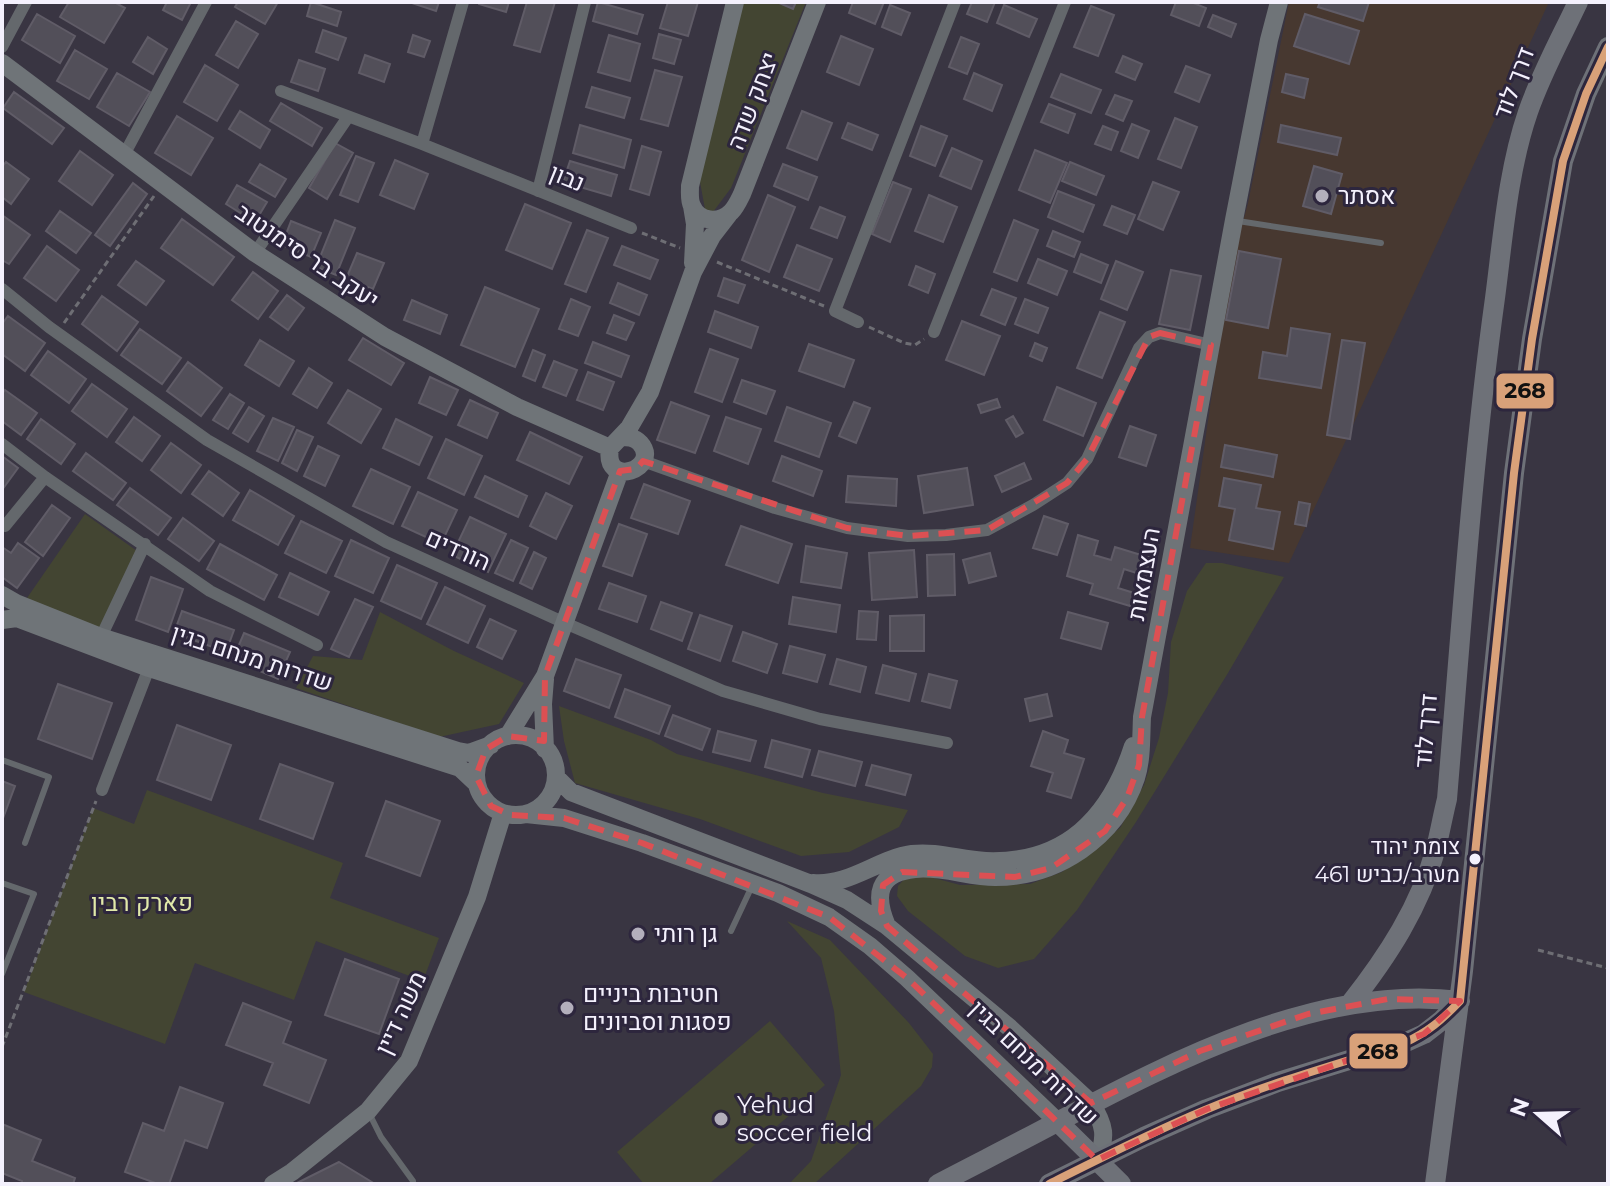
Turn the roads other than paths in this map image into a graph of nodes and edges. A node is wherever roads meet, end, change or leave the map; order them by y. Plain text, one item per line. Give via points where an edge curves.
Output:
1 (26, 2) edge
2 (206, 2) edge
3 (463, 2) edge
4 (585, 2) edge
5 (735, 2) edge
6 (817, 2) edge
7 (955, 2) edge
8 (1065, 2) edge
9 (1268, 2) edge
10 (1279, 2) edge
11 (1578, 2) edge
12 (1269, 40) junction
13 (2, 47) edge
14 (1608, 47) edge
15 (2, 63) edge
16 (281, 91) dead end
17 (348, 117) junction
18 (422, 144) junction
19 (124, 155) junction
20 (538, 191) junction
21 (692, 206) junction
22 (729, 214) junction
23 (1234, 220) junction
24 (631, 228) road end
25 (1381, 243) dead end
26 (255, 253) junction
27 (698, 255) junction
28 (2, 289) edge
29 (858, 322) road end
30 (934, 332) road end
31 (1211, 345) junction
32 (650, 392) junction
33 (616, 442) junction
34 (2, 444) edge
35 (643, 455) junction
36 (620, 471) junction
37 (45, 477) junction
38 (5, 526) dead end
39 (145, 544) junction
40 (2, 595) edge
41 (2, 620) edge
42 (565, 623) junction
43 (101, 637) junction
44 (317, 645) dead end
45 (149, 668) junction
46 (545, 676) junction
47 (1142, 717) junction
48 (508, 736) junction
49 (947, 743) dead end
50 (491, 745) junction
51 (545, 749) junction
52 (2, 760) edge
53 (556, 777) junction
54 (477, 784) junction
55 (102, 790) road end
56 (503, 813) junction
57 (526, 814) junction
58 (25, 843) dead end
59 (804, 882) junction
60 (753, 883) junction
61 (2, 884) edge
62 (887, 926) junction
63 (731, 931) dead end
64 (2, 974) edge
65 (1460, 1001) junction
66 (1350, 1004) junction
67 (1091, 1103) junction
68 (368, 1111) junction
69 (1058, 1122) junction
70 (1097, 1160) junction
71 (273, 1184) edge
72 (413, 1184) edge
73 (938, 1184) edge
74 (1049, 1184) edge
75 (1121, 1184) edge
76 (1435, 1184) edge

1 - 13 street
2 - 19 street
3 - 18 street
4 - 20 street
5 - 21 street, יצחק שדה via 690,186
6 - 22 street, יצחק שדה via 742,194
7 - 29 street via 835,311
8 - 30 street
9 - 12 street, העצמאות
10 - 12 street, העצמאות
11 - 66 main road, דרך לוד via 1528,113 1508,204 1476,450 1447,799 1436,849 1402,931
12 - 23 street, העצמאות
14 - 65 main road via 1563,161 1532,339
15 - 19 street, יעקב בר סימנטוב
16 - 17 street, נבון
17 - 18 street, נבון
17 - 26 street
18 - 20 street, נבון
19 - 26 street, יעקב בר סימנטוב
20 - 24 street, נבון
21 - 22 street via 713,221
21 - 27 street, יצחק שדה
22 - 27 street, יצחק שדה
23 - 25 lane
23 - 31 street, העצמאות
26 - 33 street, יעקב בר סימנטוב via 385,337 517,407
27 - 32 street, יצחק שדה
28 - 42 street, הורדים via 207,440 386,542
31 - 35 street via 1160,333 1149,337 1087,459 1067,483 987,530 908,536 847,528 775,508
31 - 47 street, העצמאות
32 - 33 street, יצחק שדה
32 - 35 street, יצחק שדה
33 - 35 street via 632,437 641,444
33 - 36 street via 609,459
34 - 37 street
35 - 36 street via 636,469
36 - 42 street
37 - 38 street
37 - 39 street
39 - 43 street
39 - 44 street via 210,591
40 - 43 street, שדרות מנחם בגין
41 - 45 street, שדרות מנחם בגין via 17,618
42 - 46 street
42 - 49 street, הורדים via 723,691 820,719
43 - 50 street, שדרות מנחם בגין via 458,751
45 - 54 street, שדרות מנחם בגין via 460,768
45 - 55 street
46 - 48 street
46 - 51 street
47 - 59 street via 1108,803 1085,828 1054,848 1004,861 909,855 842,881
47 - 62 street, העצמאות via 1136,779 1117,816 1089,845 1051,868 1015,877 926,869 902,872 879,893
48 - 50 street
48 - 51 street via 528,737
50 - 54 street via 479,761
51 - 53 street
52 - 58 lane via 49,777
53 - 57 street via 551,794
53 - 59 street, שדרות מנחם בגין via 571,792
54 - 56 street via 486,801
56 - 57 street
56 - 68 street, משה דיין via 477,897 409,1061
57 - 60 street, שדרות מנחם בגין via 564,818
59 - 62 street, שדרות מנחם בגין via 847,900
60 - 63 lane
60 - 69 street, שדרות מנחם בגין via 851,931
61 - 64 lane via 34,894
62 - 67 street, שדרות מנחם בגין
65 - 66 main road via 1414,997
65 - 70 main road via 1424,1034 1404,1043 1207,1109
65 - 76 main road
66 - 67 main road via 1213,1046
67 - 69 main road
67 - 70 street, שדרות מנחם בגין via 1104,1131
68 - 71 street, משה דיין
68 - 72 lane
69 - 70 main road, שדרות מנחם בגין
69 - 73 main road
70 - 74 main road
70 - 75 main road

